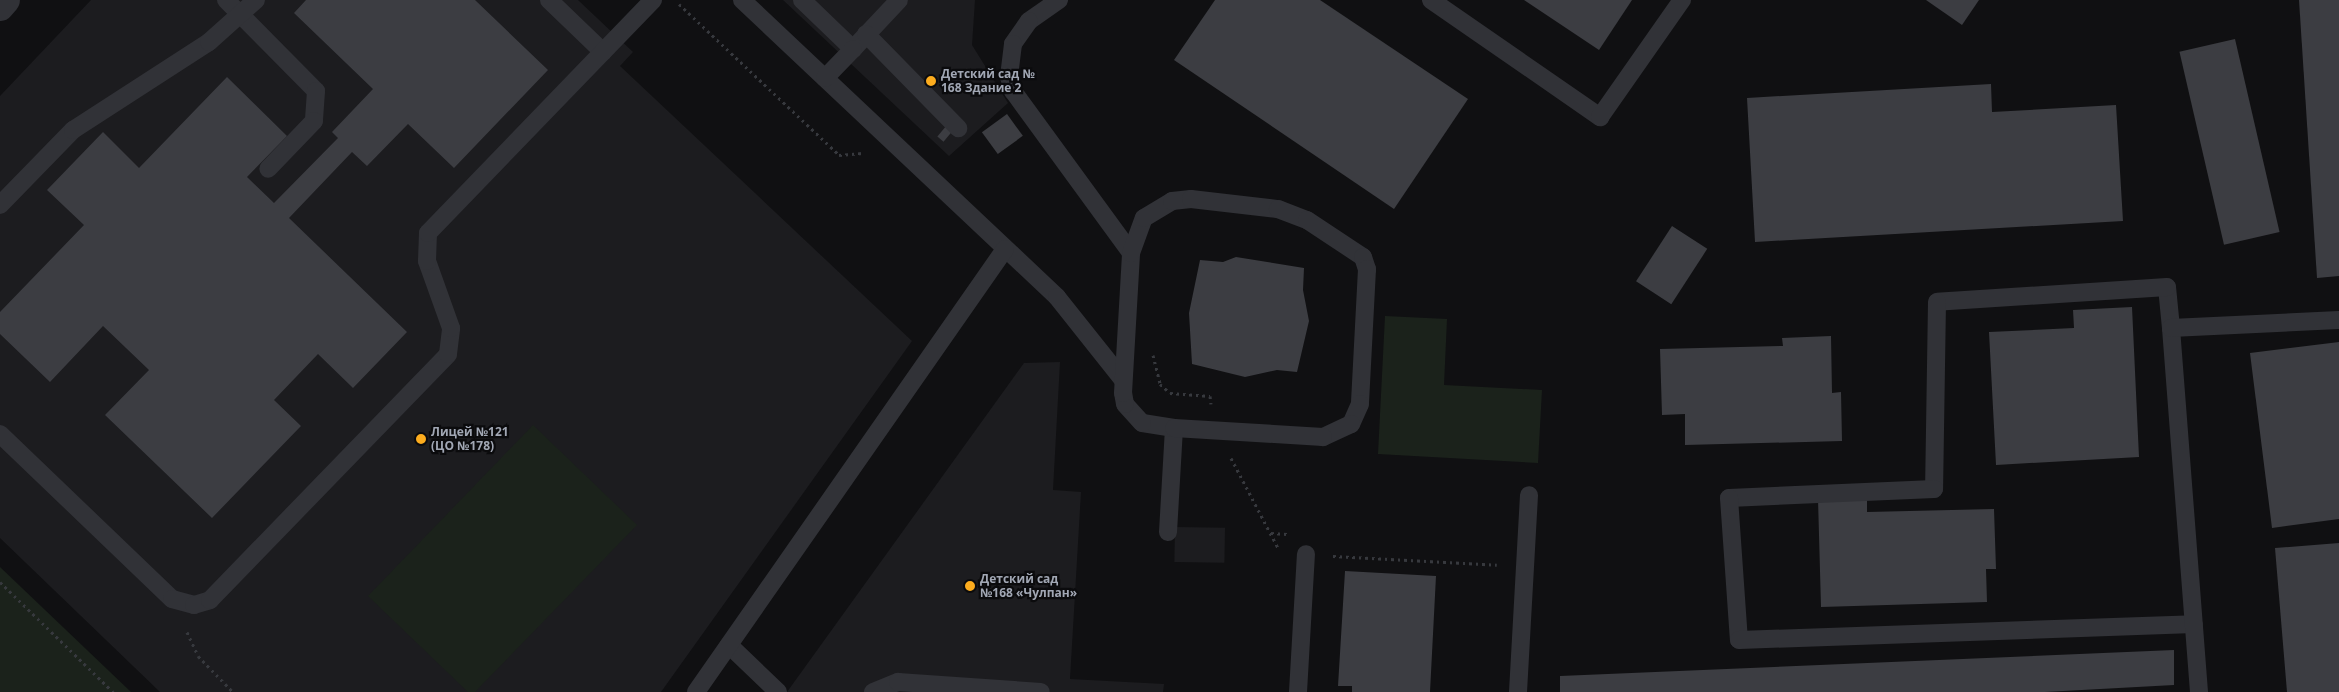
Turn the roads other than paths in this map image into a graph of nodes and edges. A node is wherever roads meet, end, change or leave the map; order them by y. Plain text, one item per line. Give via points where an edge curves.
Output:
1 (6, 0) edge
2 (226, 0) edge
3 (256, 0) edge
4 (549, 0) edge
5 (654, 0) edge
6 (742, 0) edge
7 (802, 0) edge
8 (899, 0) edge
9 (1059, 0) edge
10 (1430, 0) edge
11 (1682, 0) edge
12 (0, 6) edge
13 (242, 15) junction
14 (866, 34) junction
15 (853, 48) junction
16 (603, 52) junction
17 (825, 78) junction
18 (958, 128) dead end
19 (268, 169) dead end
20 (0, 205) edge
21 (1005, 249) junction
22 (1131, 253) junction
23 (2339, 320) edge
24 (2171, 328) junction
25 (1123, 380) junction
26 (1174, 428) junction
27 (0, 434) edge
28 (1529, 495) dead end
29 (1168, 532) dead end
30 (1306, 554) road end
31 (2194, 624) junction
32 (729, 645) junction
33 (696, 692) edge
34 (778, 692) edge
35 (873, 692) edge
36 (1041, 692) edge
37 (1298, 692) edge
38 (1518, 692) edge
39 (2199, 692) edge

1 - 12 street
2 - 13 lane
3 - 13 lane
4 - 16 lane
5 - 16 lane
6 - 17 lane
7 - 15 lane
8 - 14 lane
9 - 22 lane via 1029,21 1013,44 1010,76 1014,90
10 - 11 lane via 1600,117
13 - 19 lane via 310,81 318,103 314,121
13 - 20 lane via 194,53 78,126
14 - 15 lane
14 - 18 lane
15 - 17 lane
16 - 27 lane via 428,232 427,261 451,328 448,354 210,600 184,604 172,599
17 - 21 lane
21 - 25 lane via 1081,322
21 - 32 lane
22 - 25 lane
22 - 26 lane via 1144,218 1172,201 1191,199 1288,212 1365,261 1360,404 1351,424 1323,436
23 - 24 lane
24 - 31 lane
24 - 31 lane via 2167,287 1937,302 1934,489 1729,498 1739,640
25 - 26 lane via 1125,404 1133,416 1154,427
26 - 29 lane
28 - 38 lane
30 - 37 lane
31 - 39 lane
32 - 33 lane
32 - 34 lane
35 - 36 lane via 898,682

